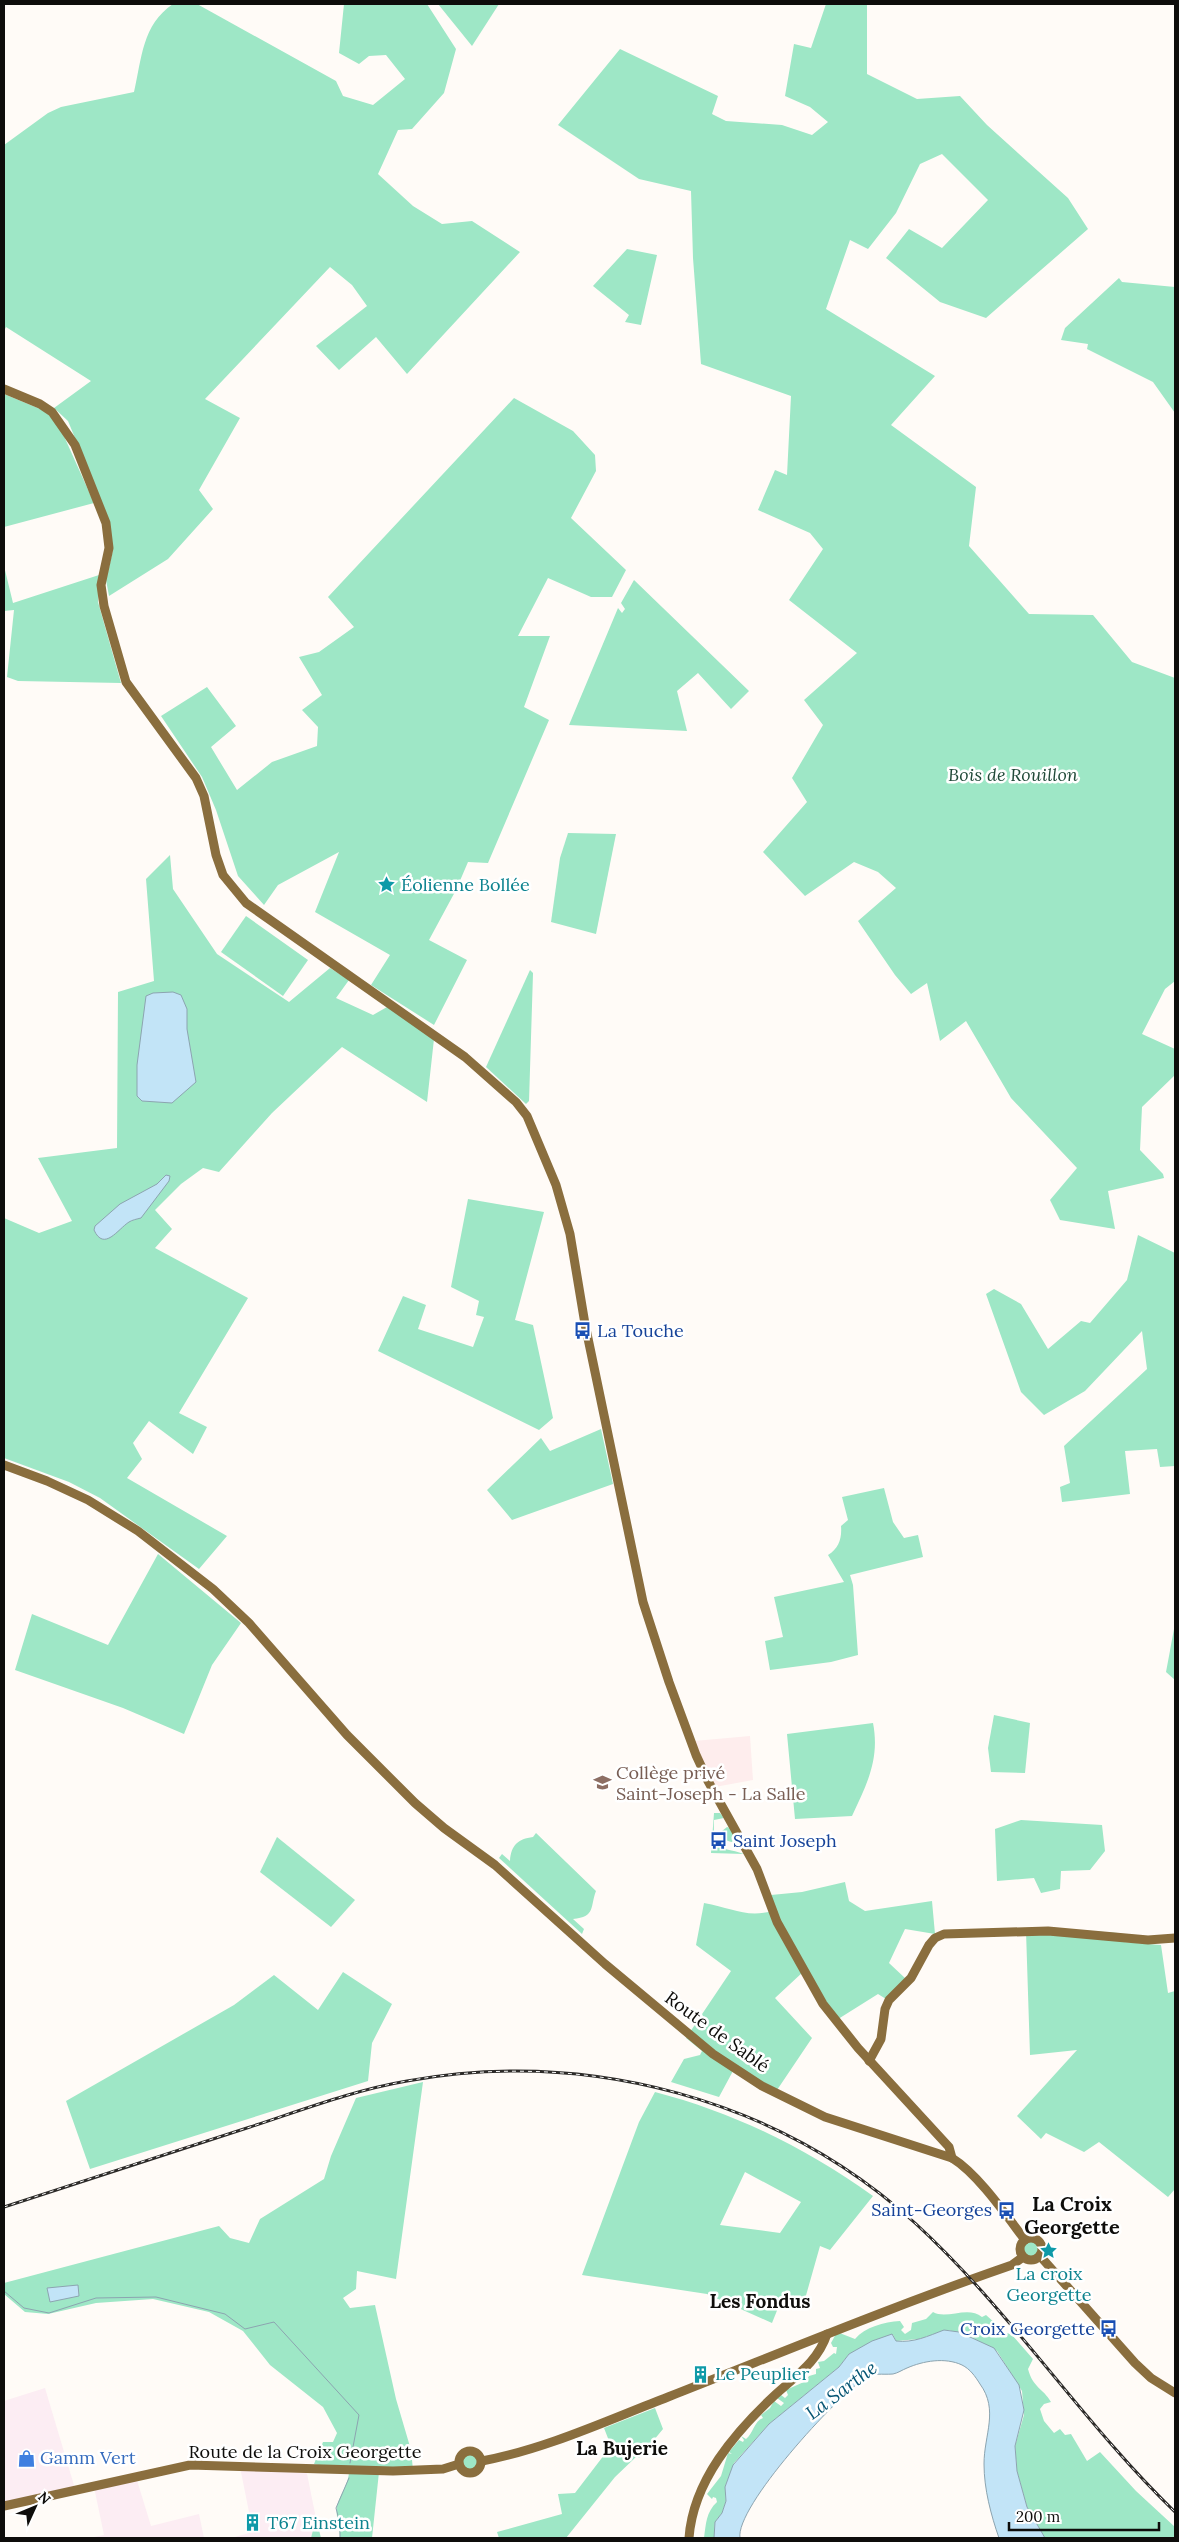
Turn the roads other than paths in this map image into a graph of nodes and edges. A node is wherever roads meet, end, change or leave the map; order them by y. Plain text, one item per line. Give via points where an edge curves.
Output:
1 (4, 390) edge
2 (4, 1465) edge
3 (1175, 1938) edge
4 (869, 2061) junction
5 (952, 2158) junction
6 (1025, 2240) junction
7 (1040, 2256) junction
8 (1023, 2257) junction
9 (827, 2334) junction
10 (1175, 2393) edge
11 (482, 2461) junction
12 (459, 2464) junction
13 (4, 2506) edge
14 (689, 2538) edge

1 - 4 street via 52,412 83,464 106,523 109,548 101,585 126,682 196,778 204,796 216,856 233,889 246,903 465,1057 516,1102 527,1116 556,1184 570,1234 585,1324 643,1602 680,1715 708,1781 747,1849 777,1922 803,1972 835,2021
2 - 5 street, Route de Sablé via 88,1500 138,1531 213,1589 249,1623 347,1735 428,1815 484,1856 660,2012 741,2074 839,2123
3 - 4 street via 1148,1940 1048,1931 944,1934 929,1944 910,1978 889,2000 884,2009 881,2039
4 - 5 street via 950,2147
5 - 6 street, Route de Sablé via 988,2194
6 - 7 street via 1031,2238 1040,2243
6 - 8 street via 1020,2250
7 - 8 street via 1032,2260
7 - 10 street via 1134,2363
8 - 9 street, Route de la Croix Georgette via 1015,2264
9 - 11 street, Route de la Croix Georgette via 568,2435 512,2455
9 - 14 street via 824,2345 810,2364 762,2408 710,2471 693,2513
11 - 12 street, Route de la Croix Georgette via 474,2473 463,2470
11 - 12 street, Route de la Croix Georgette via 479,2454 468,2450 460,2456
12 - 13 street, Route de la Croix Georgette via 443,2469 393,2472 190,2465

